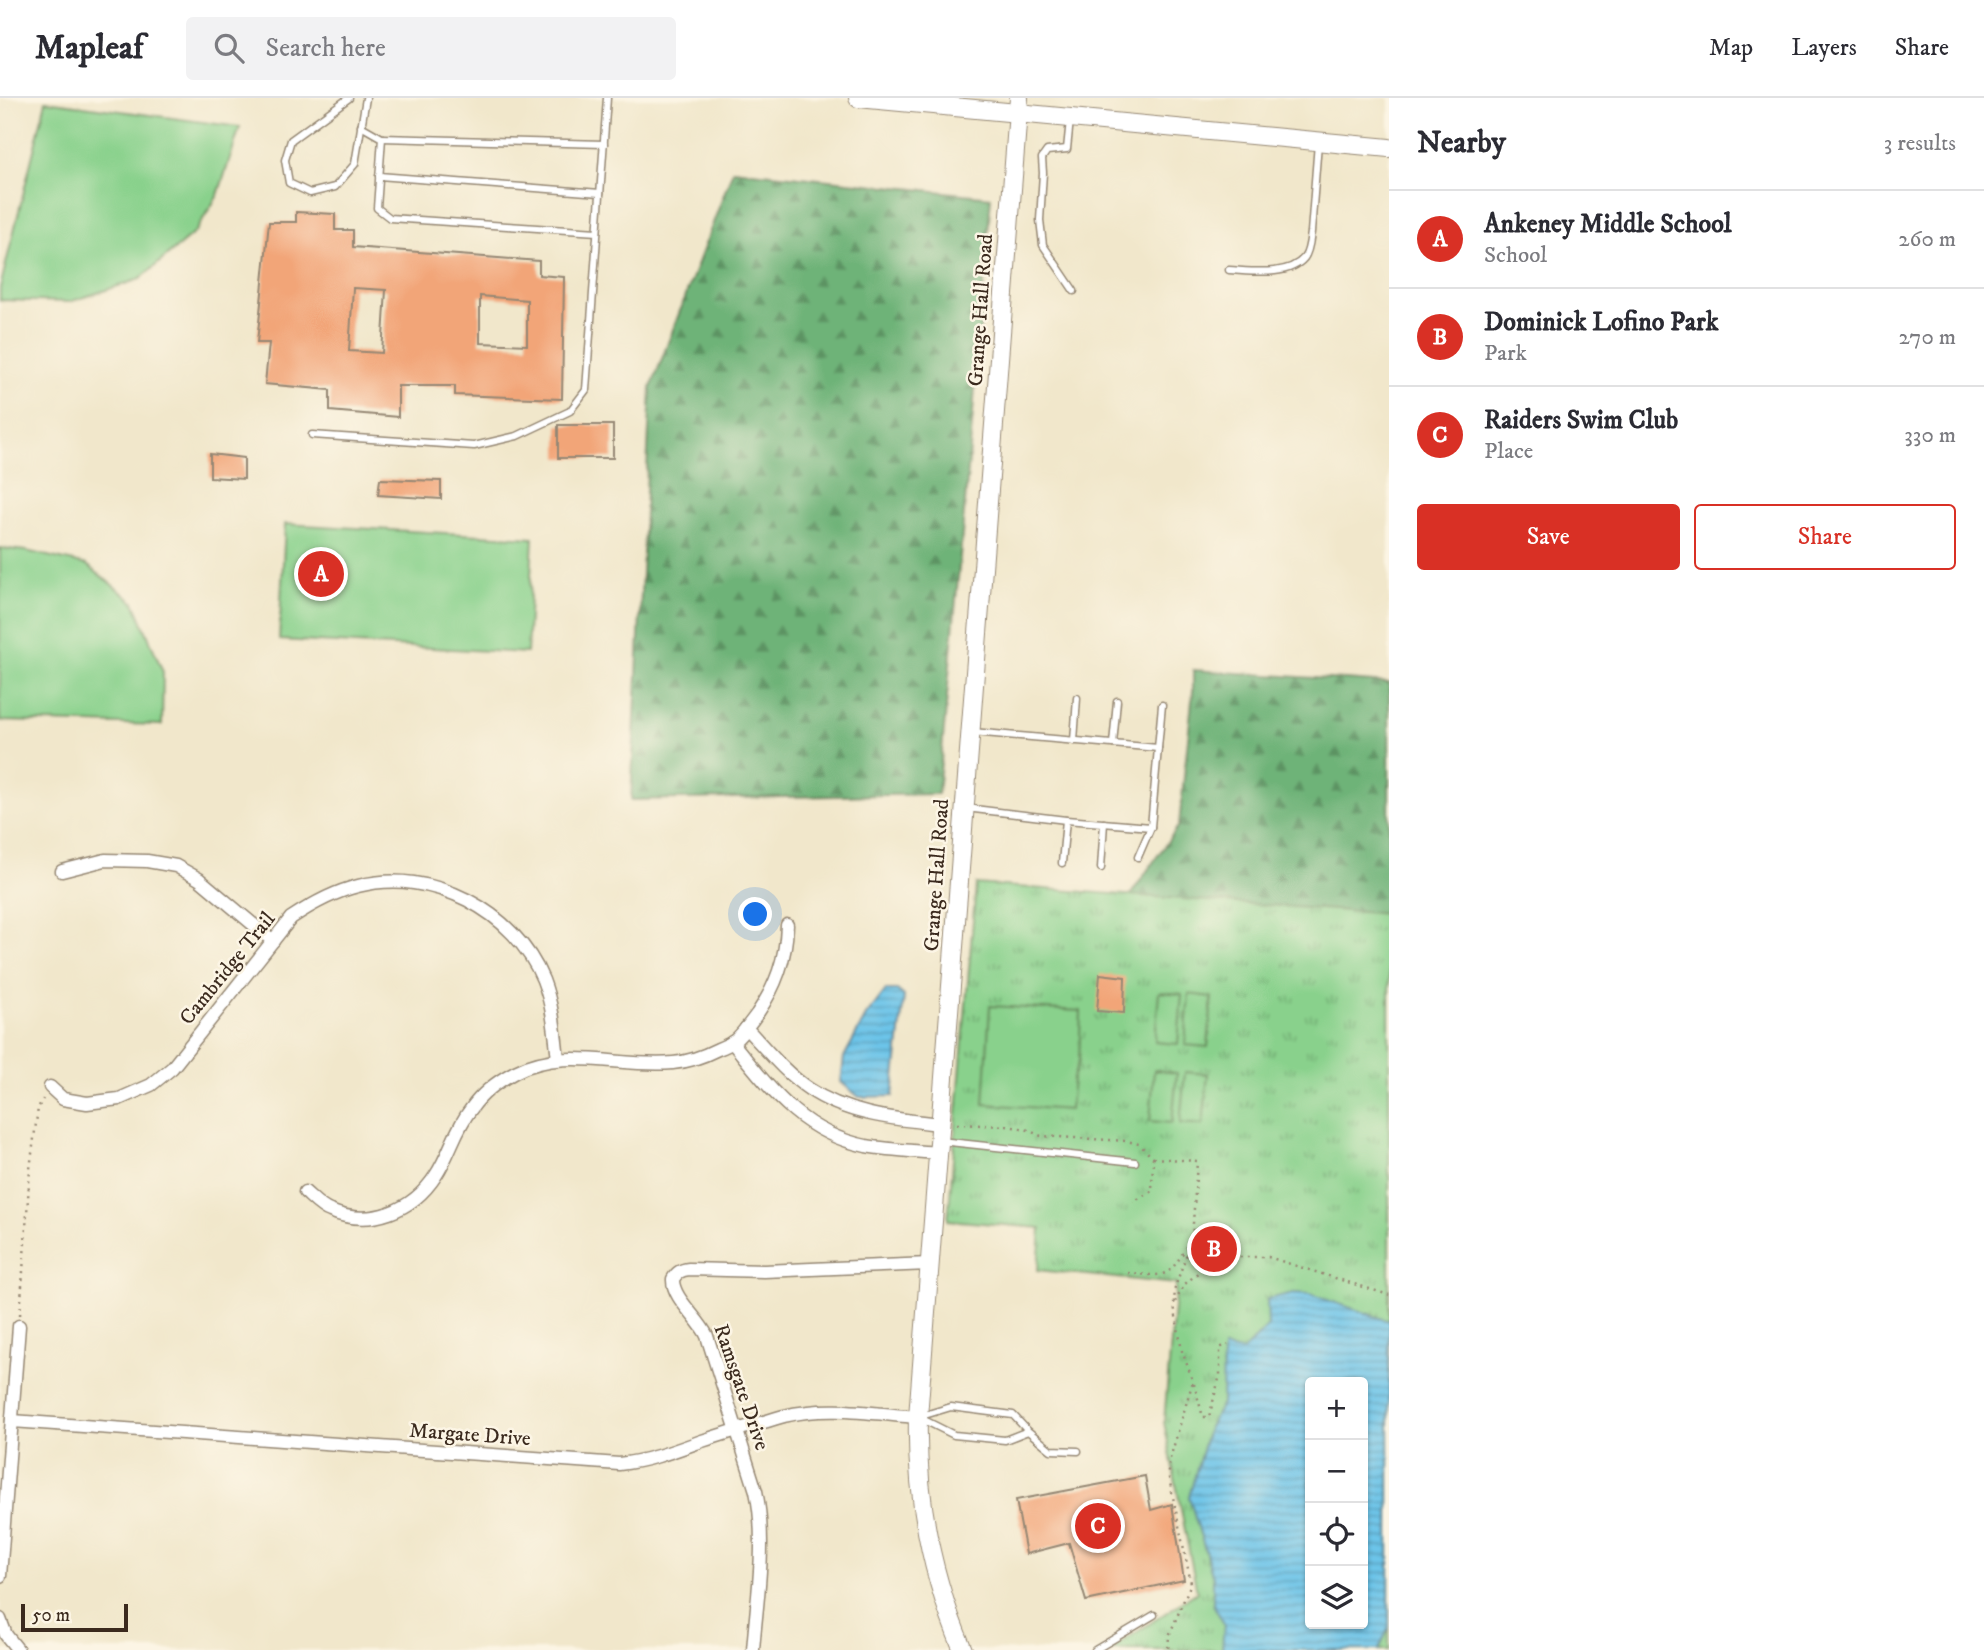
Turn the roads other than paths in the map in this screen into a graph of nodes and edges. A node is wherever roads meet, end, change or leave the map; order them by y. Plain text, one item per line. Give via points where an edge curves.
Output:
1 (349, 98) edge
2 (366, 98) edge
3 (607, 98) edge
4 (858, 98) edge
5 (1018, 105) edge
6 (1070, 118) junction
7 (361, 126) junction
8 (382, 138) junction
9 (1318, 141) junction
10 (604, 144) junction
11 (1389, 148) edge
12 (379, 176) junction
13 (600, 193) junction
14 (597, 232) junction
15 (1229, 270) dead end
16 (1074, 290) dead end
17 (312, 435) dead end
18 (1077, 698) dead end
19 (1117, 701) dead end
20 (1162, 705) dead end
21 (970, 732) junction
22 (1074, 741) junction
23 (1113, 744) junction
24 (1157, 748) junction
25 (965, 808) junction
26 (1066, 820) junction
27 (1104, 823) junction
28 (1151, 827) junction
29 (1138, 857) dead end
30 (1062, 863) dead end
31 (1101, 868) dead end
32 (62, 871) dead end
33 (787, 925) dead end
34 (273, 941) junction
35 (746, 1028) junction
36 (732, 1042) junction
37 (558, 1059) junction
38 (50, 1087) road end
39 (938, 1139) junction
40 (1135, 1162) dead end
41 (305, 1192) dead end
42 (929, 1264) junction
43 (19, 1326) road end
44 (918, 1417) junction
45 (12, 1421) junction
46 (737, 1431) junction
47 (1028, 1432) junction
48 (1078, 1451) dead end
49 (0, 1576) edge
50 (1154, 1615) dead end
51 (0, 1619) edge
52 (18, 1650) edge
53 (753, 1650) edge
54 (963, 1650) edge
55 (1095, 1650) edge

1 - 7 lane via 290,140 285,160 289,183 310,193 335,187 355,164
2 - 7 lane
3 - 10 lane
4 - 5 street
5 - 6 street
5 - 21 street, Grange Hall Road
6 - 9 street
6 - 16 lane via 1067,149 1047,151 1042,158 1040,220 1043,244
7 - 8 lane
8 - 10 lane
8 - 12 lane
9 - 11 street
9 - 15 lane via 1305,258 1293,267 1277,270
10 - 13 lane
12 - 13 lane
12 - 14 lane via 377,208 390,218
13 - 14 lane
14 - 17 lane via 586,390 570,411 517,436 474,446
18 - 22 lane
19 - 23 lane
20 - 24 lane
21 - 22 lane
21 - 25 street, Grange Hall Road
22 - 23 lane
23 - 24 lane
24 - 28 lane
25 - 26 lane
25 - 39 street, Grange Hall Road
26 - 27 lane
26 - 30 lane
27 - 28 lane
27 - 31 lane
28 - 29 lane
32 - 34 street via 105,860 176,866 200,879
33 - 35 street via 785,955 776,983
34 - 37 street, Cambridge Trail via 291,918 312,904 359,886 410,883 459,895 501,922 532,959 551,1003
34 - 38 street, Cambridge Trail via 172,1068 151,1085 119,1098 87,1103 63,1098
35 - 36 street
35 - 39 street via 809,1089 836,1104
36 - 37 street via 675,1063
36 - 39 street via 783,1102 821,1131 866,1146
37 - 41 street via 519,1070 484,1094 462,1122 435,1176 395,1211 364,1219 328,1211
39 - 40 lane
39 - 42 street, Grange Hall Road
42 - 44 street, Grange Hall Road
42 - 46 street, Ramsgate Drive via 764,1271 689,1269 677,1273 675,1292 703,1327
43 - 45 street
44 - 46 street, Margate Drive via 806,1412
44 - 47 lane via 954,1435 1005,1440
44 - 47 lane via 951,1407 1013,1415
44 - 54 street, Grange Hall Road via 925,1525 944,1602
45 - 46 street, Margate Drive via 619,1464 647,1460
45 - 49 street
46 - 53 street, Ramsgate Drive via 762,1526
47 - 48 lane via 1051,1450
50 - 55 lane
51 - 52 street

